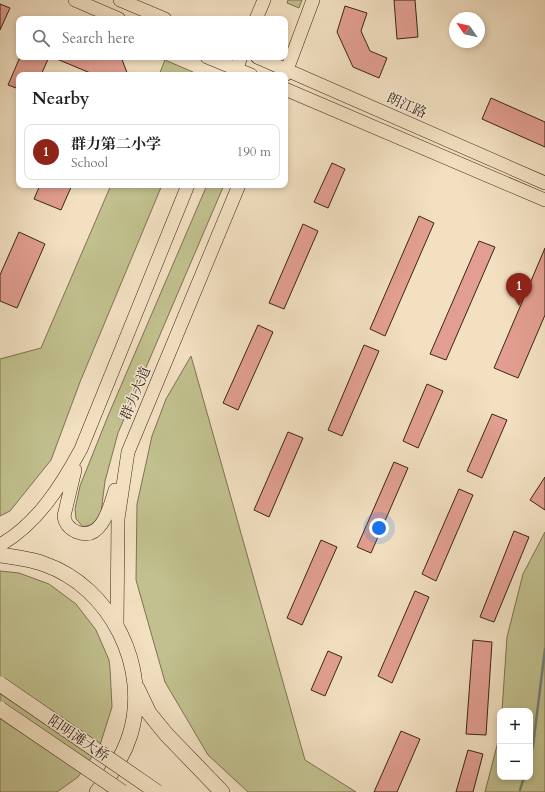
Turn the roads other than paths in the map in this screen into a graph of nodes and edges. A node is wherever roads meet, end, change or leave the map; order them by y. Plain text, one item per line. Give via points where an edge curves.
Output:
1 (75, 0) edge
2 (120, 0) edge
3 (264, 0) edge
4 (313, 0) edge
5 (112, 16) edge
6 (158, 16) edge
7 (257, 16) edge
8 (213, 60) edge
9 (240, 60) edge
10 (263, 60) edge
11 (235, 72) edge
12 (286, 72) edge
13 (288, 73) edge
14 (288, 90) edge
15 (545, 183) edge
16 (187, 188) edge
17 (238, 188) edge
18 (545, 200) edge
19 (81, 449) junction
20 (128, 452) junction
21 (0, 545) edge
22 (0, 555) edge
23 (117, 626) junction
24 (0, 684) edge
25 (135, 685) junction
26 (0, 709) edge
27 (97, 792) edge
28 (122, 792) edge
29 (157, 792) edge
30 (222, 792) edge

1 - 5 main road
2 - 6 main road
3 - 7 main road
4 - 12 main road
8 - 11 main road
9 - 11 main road
10 - 12 main road, 朗江路
13 - 15 main road, 朗江路
14 - 18 main road
16 - 19 main road, 群力大道
17 - 20 main road, 群力大道
19 - 20 main road via 64,516 70,528 81,534 93,531 102,524
19 - 21 main road, 群力大道 via 50,499 24,529
20 - 23 main road, 群力大道 via 118,518
22 - 23 highway via 46,565 67,575 87,589
23 - 25 highway via 129,655
24 - 29 highway, 阳明滩大桥, bridge
25 - 27 highway via 135,710 130,734 118,762
25 - 30 highway via 149,713 166,734
26 - 28 highway, 阳明滩大桥, bridge

